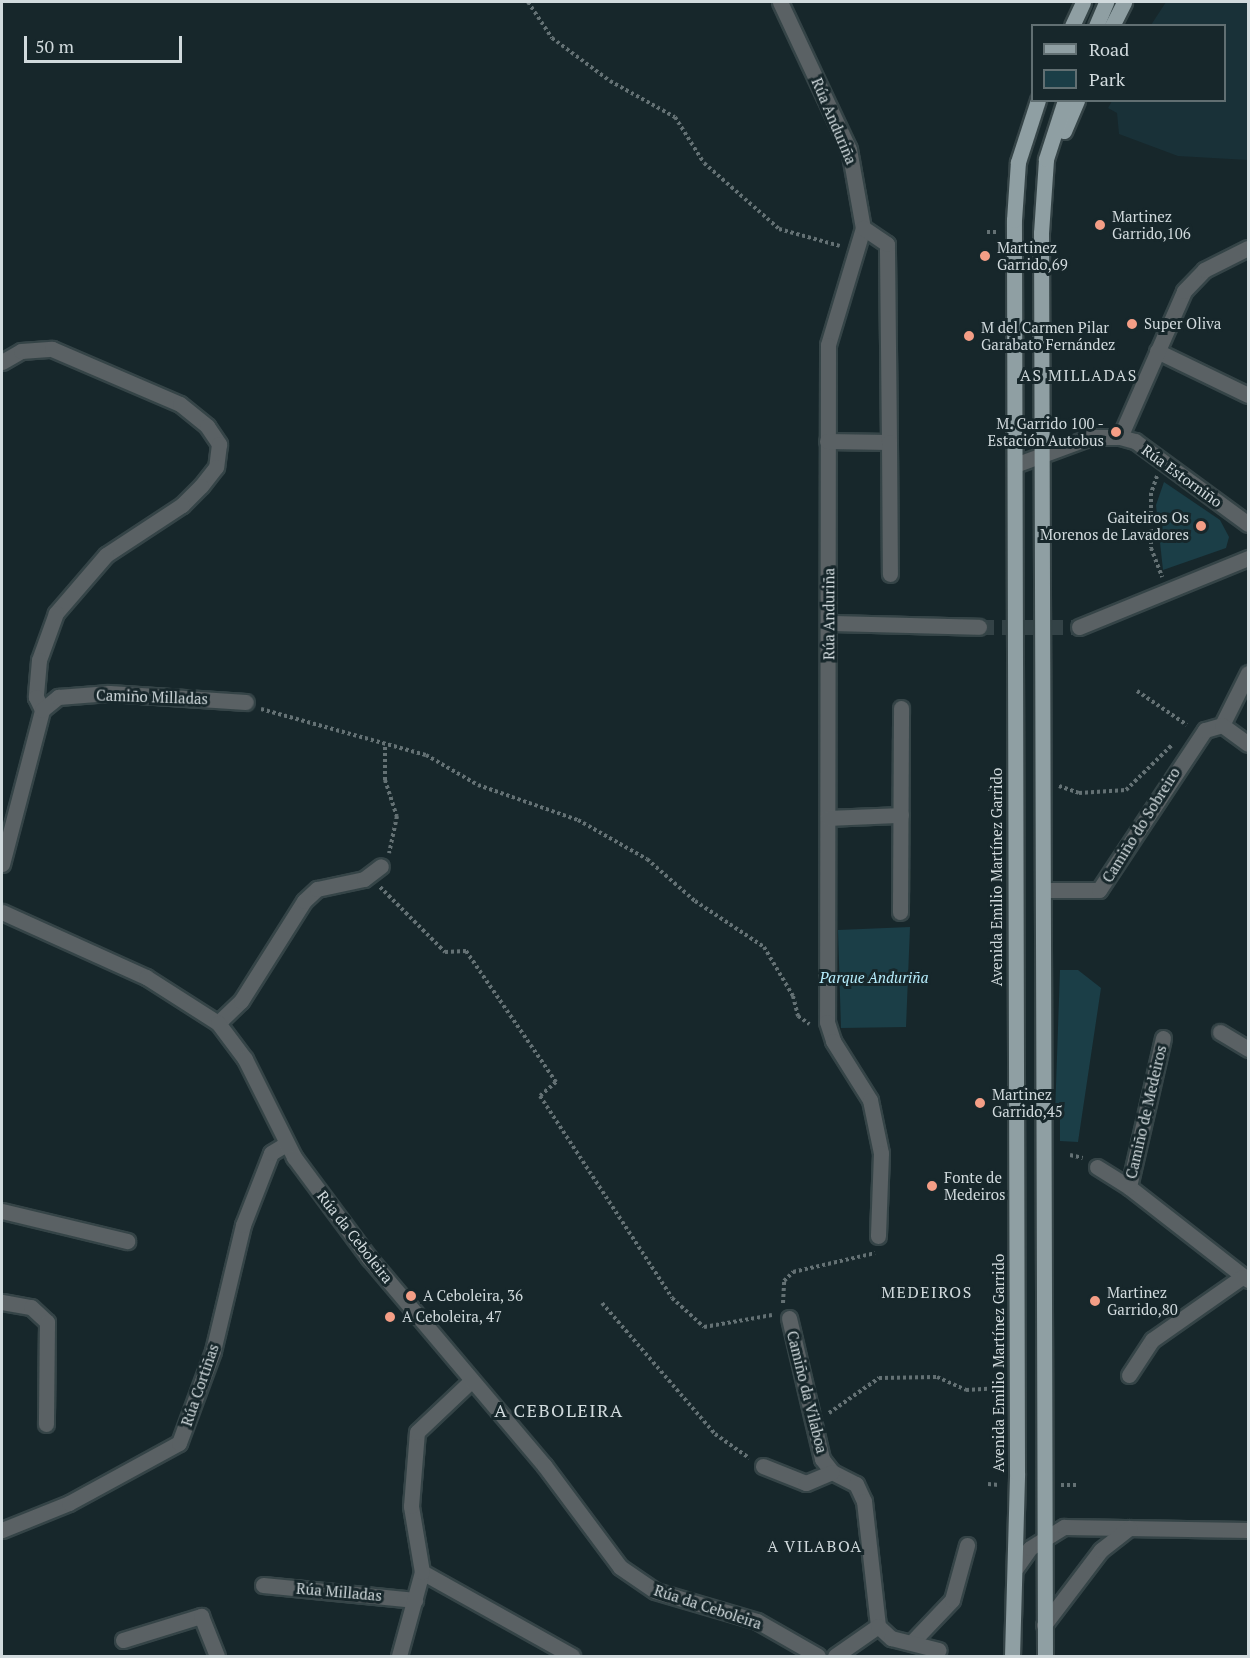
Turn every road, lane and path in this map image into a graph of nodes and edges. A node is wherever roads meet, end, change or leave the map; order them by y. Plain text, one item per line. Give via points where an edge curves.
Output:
1 (528, 2) edge
2 (780, 2) edge
3 (1083, 2) edge
4 (1106, 2) edge
5 (1124, 2) edge
6 (1073, 24) edge
7 (1097, 24) edge
8 (1113, 24) edge
9 (1038, 102) edge
10 (1064, 102) edge
11 (1076, 102) edge
12 (1041, 208) junction
13 (863, 228) junction
14 (997, 231) dead end
15 (987, 232) dead end
16 (1248, 248) edge
17 (855, 254) junction
18 (1157, 351) junction
19 (2, 363) edge
20 (1248, 395) edge
21 (1120, 437) junction
22 (827, 441) junction
23 (889, 442) junction
24 (1043, 453) junction
25 (1166, 463) junction
26 (1015, 465) junction
27 (1248, 524) edge
28 (1248, 558) edge
29 (890, 574) dead end
30 (1166, 592) junction
31 (830, 623) junction
32 (979, 627) tunnel mouth
33 (1079, 627) tunnel mouth
34 (1248, 673) edge
35 (1137, 692) dead end
36 (246, 702) joint
37 (901, 708) dead end
38 (42, 710) junction
39 (1222, 725) junction
40 (1195, 731) junction
41 (1248, 744) edge
42 (385, 747) junction
43 (1068, 786) dead end
44 (988, 789) dead end
45 (998, 789) dead end
46 (901, 815) junction
47 (828, 818) junction
48 (2, 864) edge
49 (381, 866) joint
50 (364, 879) junction
51 (1043, 890) junction
52 (2, 912) edge
53 (900, 912) dead end
54 (218, 1023) junction
55 (814, 1028) dead end
56 (1220, 1032) dead end
57 (1163, 1038) dead end
58 (1248, 1049) edge
59 (286, 1144) junction
60 (1097, 1167) dead end
61 (1129, 1187) junction
62 (2, 1211) edge
63 (878, 1236) dead end
64 (127, 1241) dead end
65 (883, 1252) dead end
66 (1245, 1278) edge
67 (2, 1302) edge
68 (602, 1303) dead end
69 (787, 1315) junction
70 (1129, 1375) dead end
71 (471, 1381) junction
72 (988, 1389) dead end
73 (814, 1423) junction
74 (46, 1424) dead end
75 (763, 1466) joint
76 (832, 1472) junction
77 (988, 1484) dead end
78 (999, 1485) dead end
79 (1060, 1485) dead end
80 (1076, 1485) dead end
81 (1044, 1510) junction
82 (1064, 1527) junction
83 (1129, 1528) junction
84 (2, 1530) edge
85 (1248, 1530) edge
86 (1044, 1538) junction
87 (967, 1545) dead end
88 (1016, 1568) junction
89 (422, 1572) junction
90 (263, 1585) dead end
91 (415, 1599) junction
92 (1044, 1624) junction
93 (878, 1626) junction
94 (123, 1640) dead end
95 (912, 1642) junction
96 (938, 1650) dead end
97 (217, 1656) edge
98 (399, 1656) edge
99 (572, 1656) edge
100 (818, 1656) edge
101 (835, 1656) edge
102 (1012, 1656) edge
103 (1045, 1656) edge

1 - 17 path via 552,38 610,81 675,117 704,163 779,229 800,238 823,238
2 - 13 street, Rúa Anduriña via 849,149
3 - 6 main road
4 - 7 main road
5 - 8 main road
9 - 26 main road, Avenida Emilio Martínez Garrido via 1014,197
10 - 12 main road via 1046,159
11 - 12 main road
12 - 24 main road
13 - 17 street, Rúa Anduriña
13 - 23 street via 887,244
14 - 15 path
16 - 18 street via 1193,279
17 - 22 street, Rúa Anduriña via 828,345
18 - 20 street
18 - 21 street
19 - 38 street via 21,351 52,349 180,404 207,426 219,444 216,467 201,486 182,505 106,555 56,613 39,660 36,697
21 - 24 street via 1091,437
21 - 25 street, Rúa Estorniño
22 - 23 street
22 - 31 street, Rúa Anduriña
23 - 29 street
24 - 26 street
24 - 51 main road
25 - 27 street, Rúa Estorniño
25 - 30 path via 1151,493 1151,548
26 - 88 main road, Avenida Emilio Martínez Garrido
28 - 30 street
30 - 33 street
31 - 32 street
31 - 47 street, Rúa Anduriña
34 - 39 street
35 - 40 path
36 - 38 street, Camiño Milladas via 109,693 58,697
36 - 42 path
37 - 46 street
38 - 48 street
39 - 40 street
39 - 41 street
40 - 43 path via 1180,738 1126,790 1080,793
40 - 51 street, Camiño do Sobreiro via 1099,890
42 - 49 path via 385,780 397,816 394,845
42 - 55 path via 390,742 426,755 478,785 578,820 646,859 695,901 764,947 793,996 798,1016
44 - 45 path
46 - 47 street
46 - 53 street
47 - 63 street, Rúa Anduriña via 827,1022 833,1041 870,1100 881,1153
49 - 50 street
50 - 54 street via 317,890 304,902 241,1001
50 - 69 path via 375,882 445,952 466,951 556,1082 540,1096 672,1298 704,1327
51 - 81 main road
52 - 54 street, Rúa da Ceboleira via 146,977
54 - 59 street, Rúa da Ceboleira via 244,1059
56 - 58 street
57 - 61 street, Camiño de Medeiros
59 - 71 street, Rúa da Ceboleira via 369,1258
59 - 84 street, Rúa Cortiñas via 271,1153 243,1225 213,1351 179,1443 69,1503
60 - 61 street, Camiño de Medeiros
61 - 66 street, Camiño de Medeiros
62 - 64 street
65 - 69 path via 793,1272 784,1281
66 - 70 street, Camiño de Medeiros via 1152,1340
67 - 74 street via 31,1307 47,1322
68 - 75 path via 715,1434
69 - 73 street, Camiño da Vilaboa
71 - 89 street via 417,1432 411,1506
71 - 100 street, Rúa da Ceboleira via 636,1580 680,1601 757,1621
72 - 73 path via 966,1390 937,1377 879,1378
73 - 76 street, Camiño da Vilaboa via 822,1459
75 - 76 street via 806,1483
76 - 93 street, Camiño da Vilaboa via 856,1484 864,1501
77 - 78 path
79 - 80 path
81 - 82 street
81 - 86 main road
82 - 83 street
82 - 86 street
83 - 85 street
83 - 92 street via 1101,1550
86 - 88 street
86 - 92 main road
87 - 95 street via 952,1600
88 - 102 main road, Avenida Emilio Martínez Garrido
89 - 91 street
89 - 99 street
90 - 91 street, Rúa Milladas
91 - 98 street
92 - 103 main road
93 - 95 street via 891,1638
93 - 101 street
94 - 97 street via 201,1616
95 - 96 street

